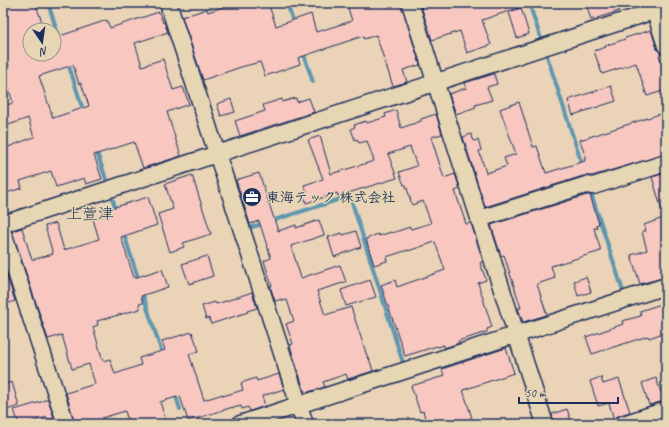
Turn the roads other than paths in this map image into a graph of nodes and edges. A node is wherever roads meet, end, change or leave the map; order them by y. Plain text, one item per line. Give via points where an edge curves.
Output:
1 (168, 3) edge
2 (410, 3) edge
3 (657, 7) edge
4 (666, 46) edge
5 (436, 82) junction
6 (217, 154) junction
7 (666, 163) edge
8 (479, 219) junction
9 (3, 224) edge
10 (3, 233) edge
11 (666, 286) edge
12 (516, 334) junction
13 (299, 405) junction
14 (666, 410) edge
15 (66, 424) edge
16 (240, 424) edge
17 (305, 424) edge
18 (545, 424) edge
19 (623, 424) edge

1 - 6 street
2 - 5 street
3 - 4 street
3 - 5 street
5 - 6 street
5 - 8 street
6 - 9 street
6 - 13 street
7 - 8 street
8 - 12 street
10 - 15 street
11 - 12 street
12 - 13 street
12 - 18 street
13 - 16 street
13 - 17 street
14 - 19 street

